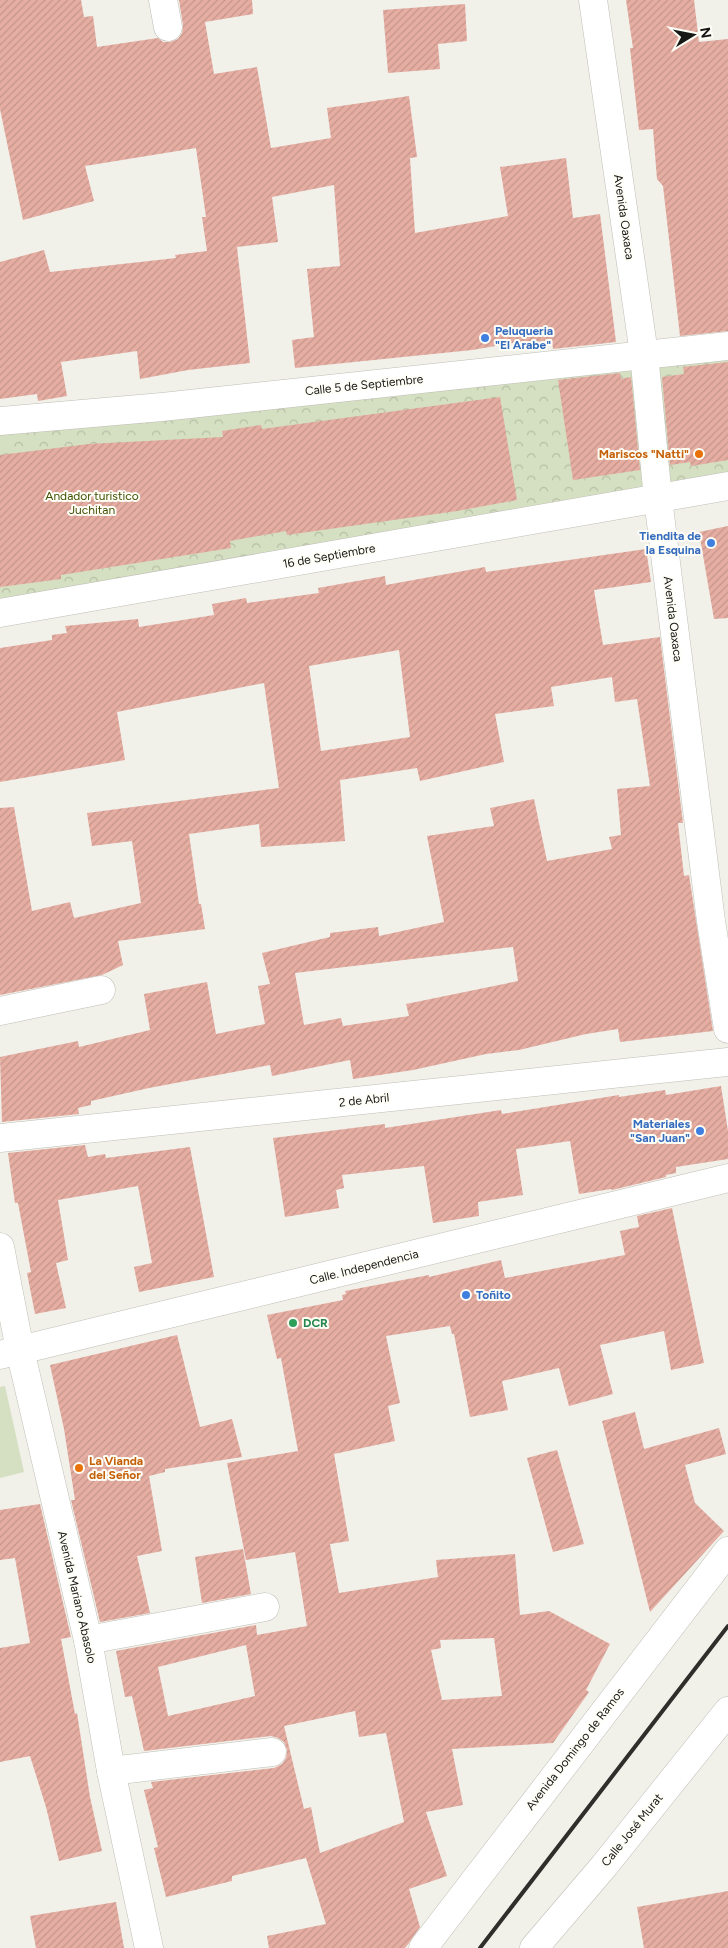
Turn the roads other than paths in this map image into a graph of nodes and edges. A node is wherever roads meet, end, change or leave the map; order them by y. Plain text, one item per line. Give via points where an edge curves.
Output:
1 (163, 0) edge
2 (593, 0) edge
3 (168, 27) dead end
4 (728, 346) edge
5 (644, 354) junction
6 (0, 421) edge
7 (728, 486) edge
8 (658, 499) junction
9 (0, 613) edge
10 (101, 990) dead end
11 (0, 1011) edge
12 (728, 1029) edge
13 (728, 1062) edge
14 (0, 1138) edge
15 (728, 1178) edge
16 (0, 1247) edge
17 (10, 1353) edge
18 (728, 1551) edge
19 (265, 1607) dead end
20 (88, 1640) junction
21 (728, 1711) edge
22 (272, 1752) dead end
23 (111, 1771) junction
24 (149, 1948) edge
25 (423, 1948) edge
26 (534, 1948) edge

1 - 3 street
2 - 5 street, Avenida Oaxaca
4 - 5 street, Calle 5 de Septiembre
5 - 6 street, Calle 5 de Septiembre via 162,407
5 - 8 street, Avenida Oaxaca
7 - 8 street, 16 de Septiembre
8 - 9 street, 16 de Septiembre
8 - 12 street, Avenida Oaxaca via 711,921
10 - 11 street
13 - 14 street, 2 de Abril
15 - 17 street, Calle. Independencia
16 - 17 street, Avenida Mariano Abasolo
17 - 20 street, Avenida Mariano Abasolo
18 - 25 street, Avenida Domingo de Ramos
19 - 20 street
20 - 23 street, Avenida Mariano Abasolo
21 - 26 street, Calle José Murat
22 - 23 street
23 - 24 street, Avenida Mariano Abasolo

